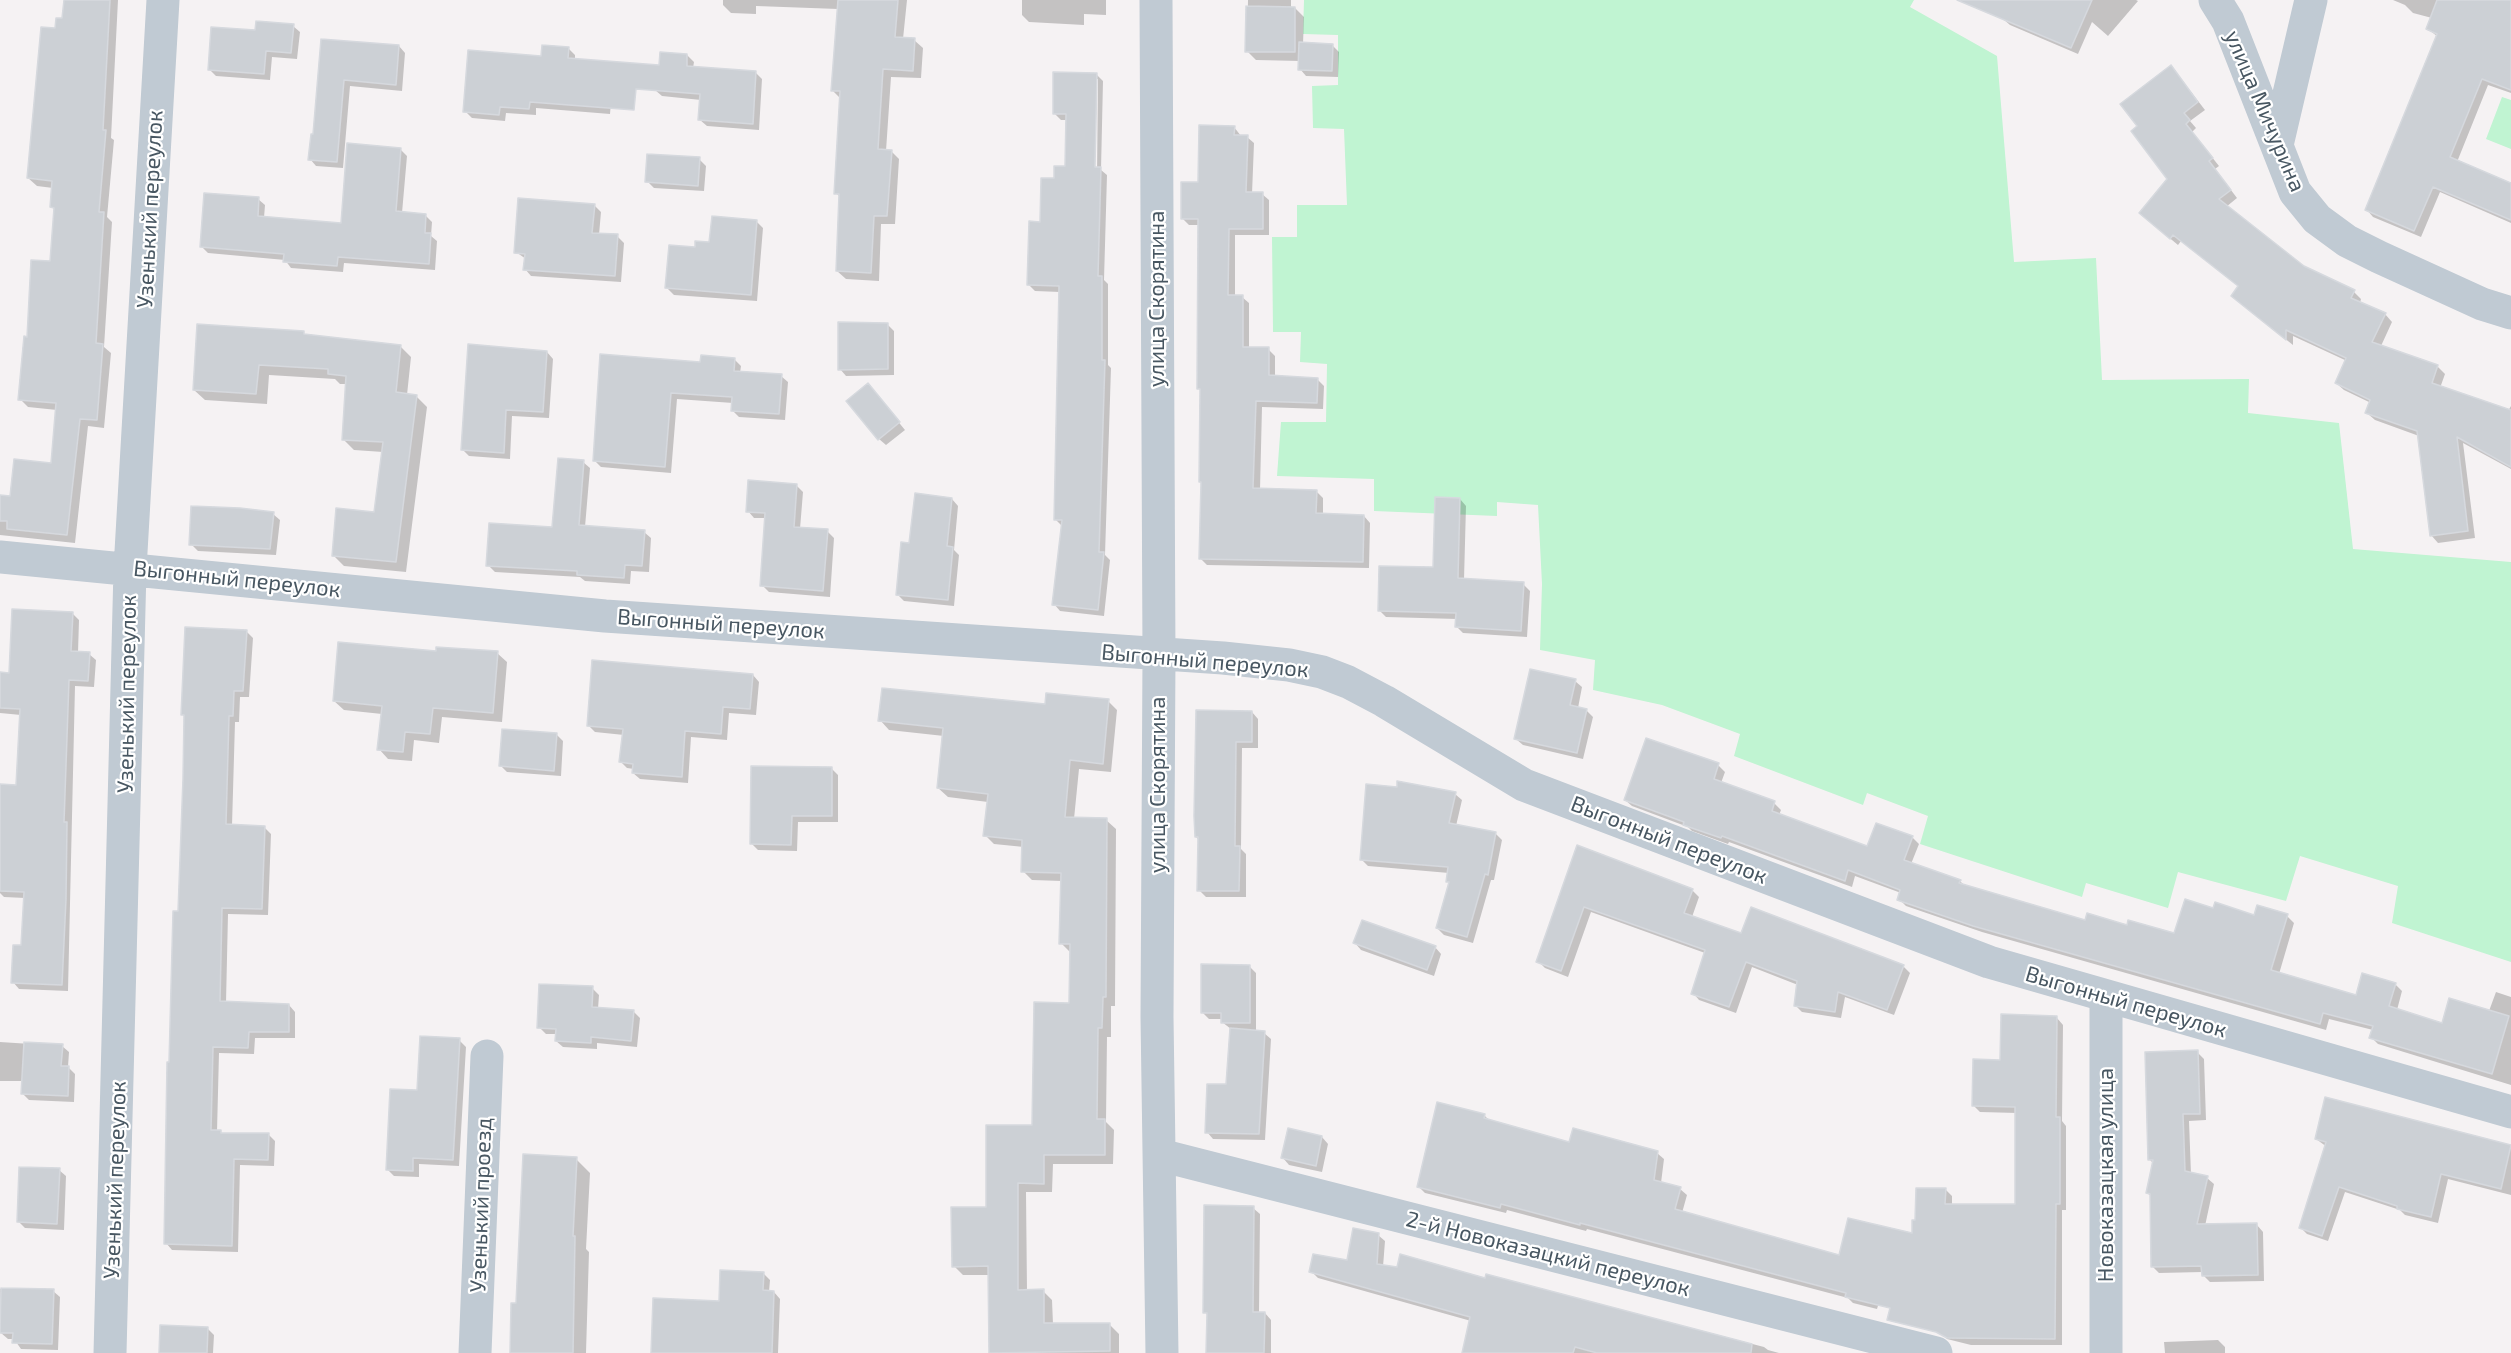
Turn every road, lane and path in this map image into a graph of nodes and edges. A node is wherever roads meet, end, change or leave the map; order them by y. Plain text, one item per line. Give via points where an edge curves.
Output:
1 (163, 0) edge
2 (1156, 0) edge
3 (2215, 0) edge
4 (2312, 0) edge
5 (2277, 145) junction
6 (2511, 313) edge
7 (0, 557) edge
8 (130, 569) junction
9 (1159, 655) junction
10 (2106, 997) junction
11 (487, 1056) dead end
12 (2511, 1112) edge
13 (1160, 1155) junction
14 (110, 1353) edge
15 (475, 1353) edge
16 (1162, 1353) edge
17 (1936, 1353) edge
18 (2106, 1353) edge

1 - 8 street, Узенький переулок
2 - 9 street, улица Скорятина
3 - 5 street, улица Мичурина via 2228,21
4 - 5 street
5 - 6 street, улица Мичурина via 2295,192 2316,219 2347,241 2482,304
7 - 8 street, Выгонный переулок
8 - 9 street, Выгонный переулок via 605,616
8 - 14 street, Узенький переулок
9 - 10 street, Выгонный переулок via 1289,665 1322,672 1384,701 1524,785 1989,962
9 - 13 street, улица Скорятина
10 - 12 street, Выгонный переулок
10 - 18 street, Новоказацкая улица
11 - 15 street, Узенький проезд
13 - 16 street, улица Скорятина
13 - 17 street, 2-й Новоказацкий переулок

